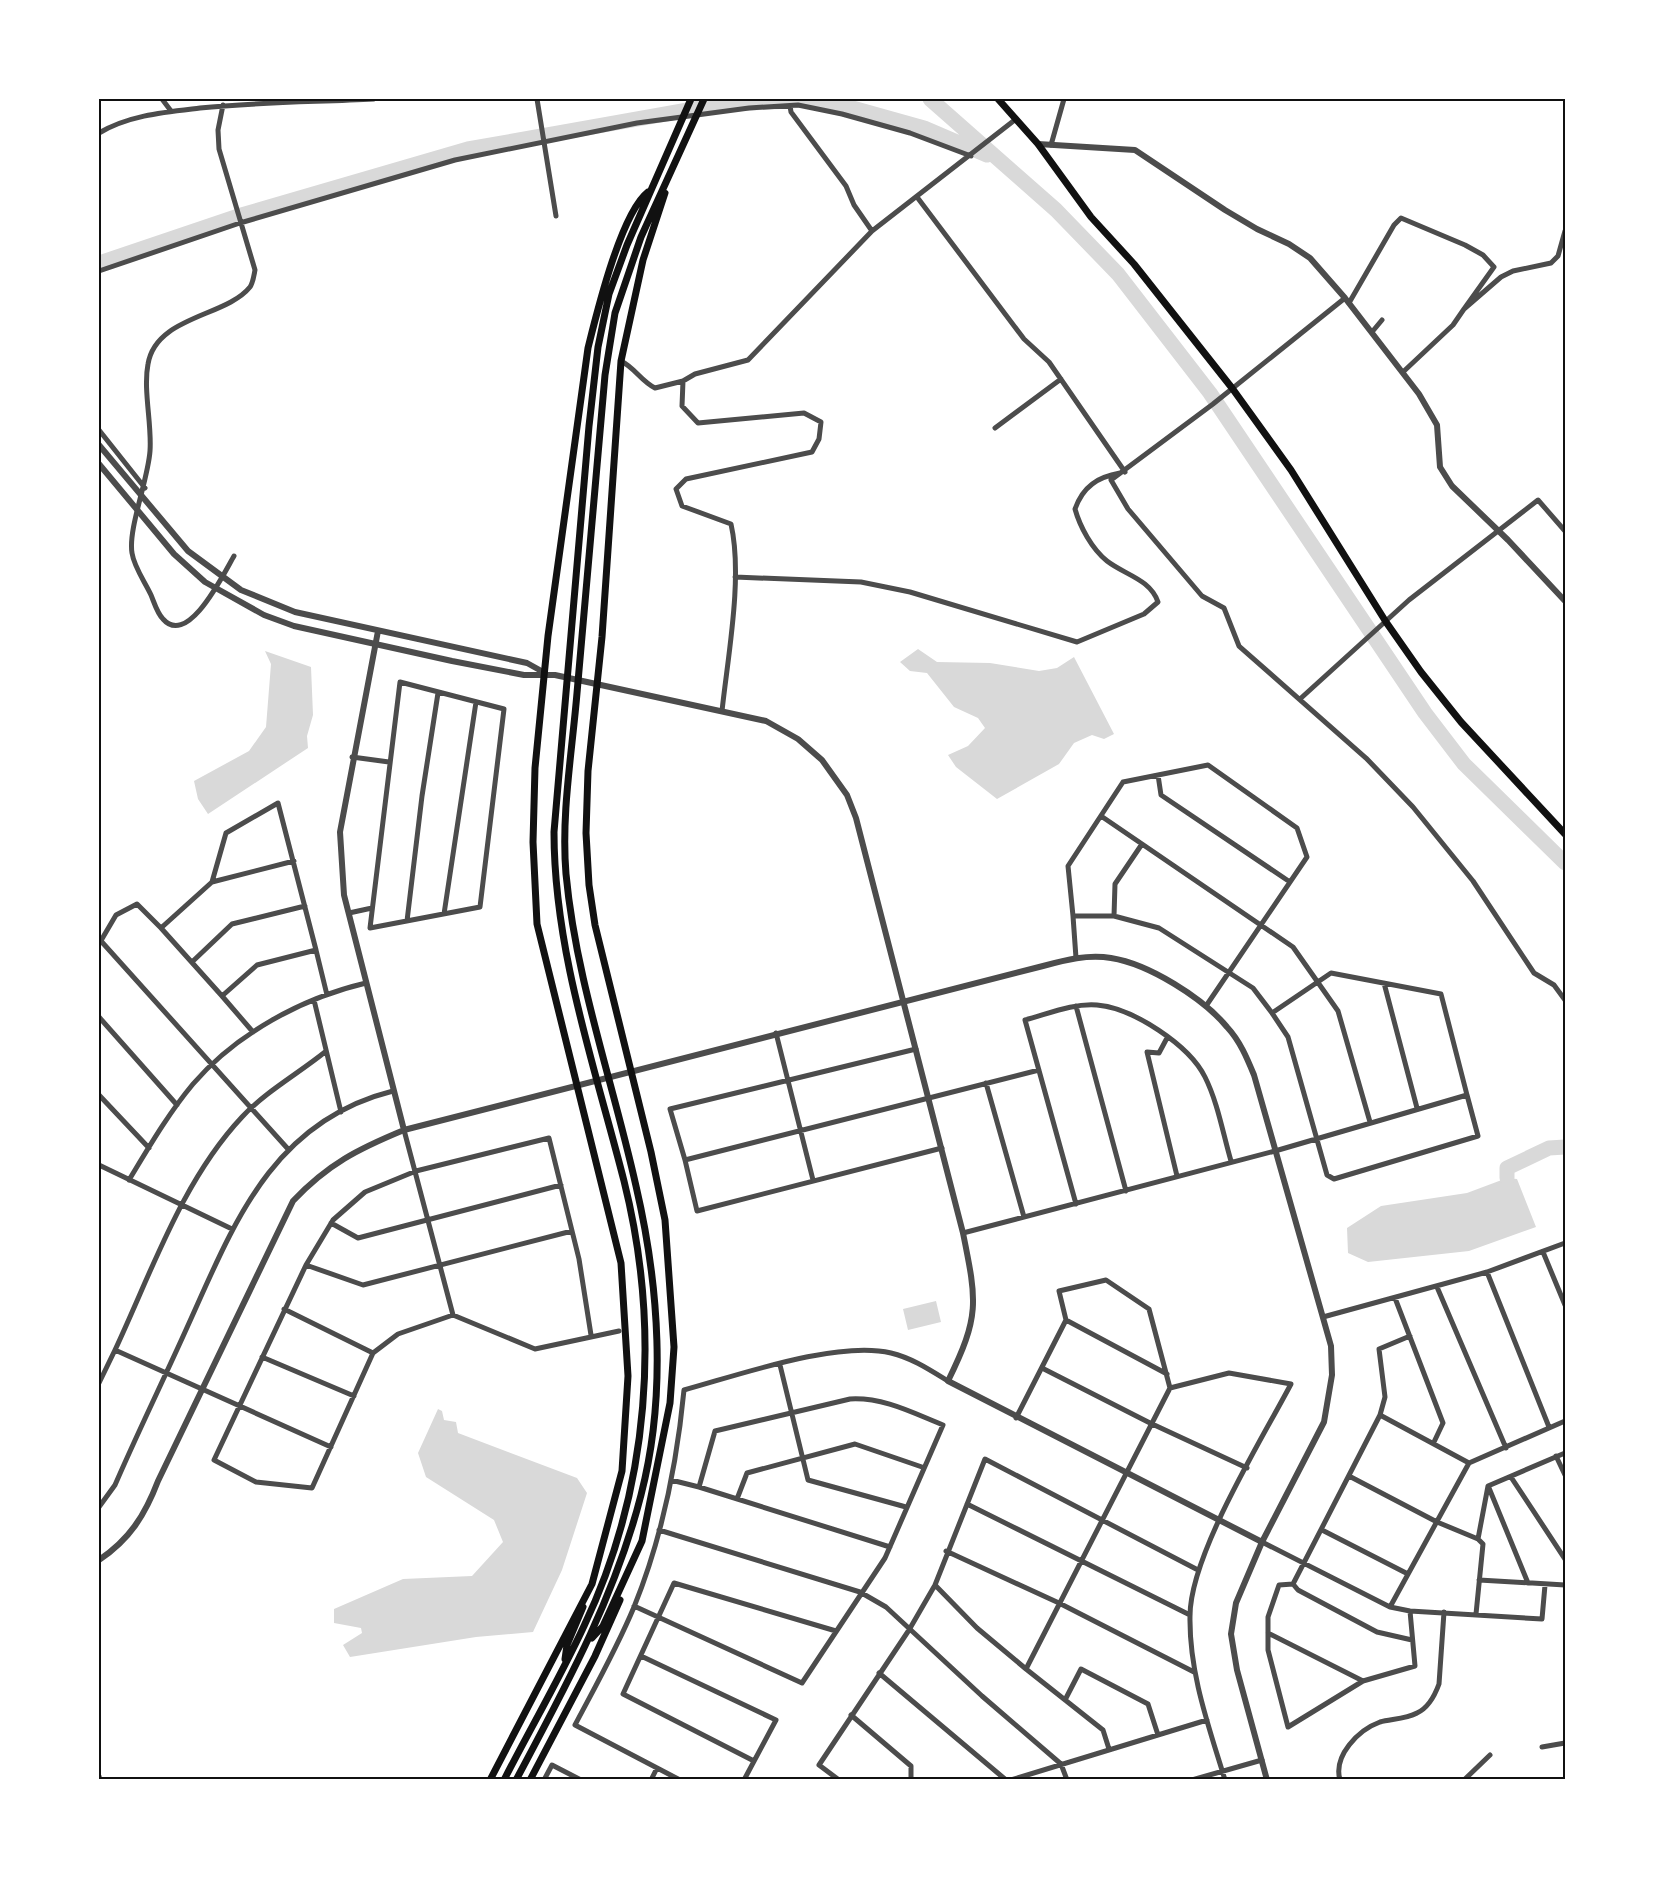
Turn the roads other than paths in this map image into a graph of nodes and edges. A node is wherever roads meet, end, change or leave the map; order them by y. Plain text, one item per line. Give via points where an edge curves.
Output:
1 (162, 99) edge
2 (374, 99) edge
3 (537, 99) edge
4 (691, 99) edge
5 (704, 99) edge
6 (1064, 99) edge
7 (1001, 100) edge
8 (799, 102) edge
9 (223, 105) junction
10 (790, 106) junction
11 (171, 111) junction
12 (1016, 119) junction
13 (99, 133) edge
14 (545, 141) junction
15 (1038, 144) junction
16 (1052, 145) junction
17 (971, 156) junction
18 (670, 173) junction
19 (650, 190) junction
20 (916, 197) junction
21 (556, 216) dead end
22 (240, 223) junction
23 (872, 231) junction
24 (1565, 231) edge
25 (99, 271) edge
26 (1347, 300) junction
27 (1464, 309) junction
28 (1382, 320) dead end
29 (1372, 332) junction
30 (621, 361) junction
31 (1403, 372) junction
32 (1062, 379) junction
33 (683, 381) junction
34 (1230, 390) junction
35 (995, 428) dead end
36 (99, 430) edge
37 (99, 445) edge
38 (99, 464) edge
39 (1125, 472) junction
40 (145, 488) junction
41 (1565, 531) edge
42 (1498, 532) junction
43 (234, 556) dead end
44 (221, 577) junction
45 (735, 577) junction
46 (215, 588) junction
47 (1565, 601) edge
48 (1386, 622) junction
49 (378, 631) junction
50 (375, 644) junction
51 (545, 673) junction
52 (598, 684) junction
53 (438, 693) junction
54 (1300, 699) junction
55 (476, 702) junction
56 (723, 711) junction
57 (352, 757) junction
58 (389, 762) junction
59 (1158, 775) junction
60 (1101, 816) junction
61 (1565, 834) edge
62 (1142, 844) junction
63 (294, 861) junction
64 (212, 882) junction
65 (1290, 882) junction
66 (305, 906) junction
67 (372, 908) junction
68 (349, 913) junction
69 (444, 914) junction
70 (1073, 916) junction
71 (1114, 916) junction
72 (407, 921) junction
73 (1261, 924) junction
74 (161, 928) junction
75 (100, 942) edge
76 (316, 950) junction
77 (1076, 958) junction
78 (192, 962) junction
79 (1228, 972) junction
80 (1318, 982) junction
81 (366, 983) junction
82 (1384, 983) junction
83 (327, 995) junction
84 (222, 996) junction
85 (314, 1000) junction
86 (1565, 1000) edge
87 (902, 1001) junction
88 (1076, 1006) junction
89 (1206, 1006) junction
90 (1272, 1013) junction
91 (99, 1017) edge
92 (253, 1032) junction
93 (776, 1034) junction
94 (1167, 1038) junction
95 (916, 1049) junction
96 (326, 1052) junction
97 (212, 1065) junction
98 (1039, 1070) junction
99 (632, 1072) junction
100 (787, 1079) junction
101 (986, 1083) junction
102 (576, 1085) junction
103 (393, 1091) junction
104 (99, 1095) edge
105 (1467, 1095) junction
106 (929, 1098) junction
107 (177, 1105) junction
108 (1417, 1108) junction
109 (251, 1109) junction
110 (341, 1112) junction
111 (1370, 1122) junction
112 (404, 1130) junction
113 (800, 1130) junction
114 (1316, 1137) junction
115 (149, 1148) junction
116 (942, 1148) junction
117 (288, 1149) junction
118 (1275, 1151) junction
119 (685, 1160) junction
120 (1231, 1161) junction
121 (99, 1165) edge
122 (416, 1171) junction
123 (1177, 1176) junction
124 (129, 1180) junction
125 (813, 1180) junction
126 (561, 1185) junction
127 (1126, 1191) junction
128 (1076, 1204) junction
129 (182, 1207) junction
130 (1024, 1217) junction
131 (429, 1219) junction
132 (331, 1223) junction
133 (232, 1229) junction
134 (572, 1231) junction
135 (963, 1233) junction
136 (1565, 1243) edge
137 (1543, 1252) junction
138 (306, 1265) junction
139 (441, 1266) junction
140 (1487, 1272) junction
141 (1437, 1287) junction
142 (1395, 1298) junction
143 (1565, 1305) edge
144 (285, 1310) junction
145 (453, 1315) junction
146 (1323, 1317) junction
147 (1066, 1320) junction
148 (619, 1330) dead end
149 (591, 1335) junction
150 (1410, 1336) junction
151 (115, 1350) junction
152 (373, 1353) junction
153 (262, 1357) junction
154 (780, 1365) junction
155 (1042, 1368) junction
156 (167, 1372) junction
157 (1167, 1374) junction
158 (948, 1381) junction
159 (99, 1383) edge
160 (1170, 1388) junction
161 (202, 1389) junction
162 (354, 1396) junction
163 (239, 1407) junction
164 (792, 1412) junction
165 (1380, 1415) junction
166 (1016, 1418) junction
167 (1565, 1421) edge
168 (1150, 1423) junction
169 (1549, 1428) junction
170 (1434, 1442) junction
171 (331, 1447) junction
172 (1506, 1448) junction
173 (1565, 1453) edge
174 (1556, 1456) junction
175 (803, 1458) junction
176 (1469, 1462) junction
177 (922, 1467) junction
178 (1247, 1468) junction
179 (1126, 1472) junction
180 (1565, 1475) edge
181 (1349, 1476) junction
182 (1511, 1477) junction
183 (671, 1480) junction
184 (1488, 1486) junction
185 (699, 1487) junction
186 (737, 1499) junction
187 (967, 1504) junction
188 (99, 1507) edge
189 (906, 1507) junction
190 (1102, 1518) junction
191 (1220, 1521) junction
192 (1437, 1522) junction
193 (659, 1530) junction
194 (1322, 1530) junction
195 (1478, 1539) junction
196 (1262, 1542) junction
197 (890, 1547) junction
198 (946, 1551) junction
199 (1565, 1559) edge
200 (99, 1560) edge
201 (1080, 1561) junction
202 (1304, 1563) junction
203 (1198, 1569) junction
204 (1408, 1574) junction
205 (1479, 1580) junction
206 (625, 1583) junction
207 (1528, 1583) junction
208 (592, 1584) junction
209 (1293, 1584) junction
210 (935, 1585) junction
211 (1545, 1585) junction
212 (1565, 1585) edge
213 (860, 1592) junction
214 (1059, 1603) junction
215 (634, 1606) junction
216 (1390, 1607) junction
217 (1410, 1611) junction
218 (1444, 1612) junction
219 (1476, 1614) junction
220 (1190, 1615) junction
221 (660, 1617) junction
222 (909, 1630) junction
223 (836, 1631) junction
224 (1268, 1633) junction
225 (1412, 1640) junction
226 (588, 1643) junction
227 (641, 1656) junction
228 (564, 1664) junction
229 (1026, 1669) junction
230 (1194, 1672) junction
231 (879, 1673) junction
232 (1363, 1681) junction
233 (1065, 1700) junction
234 (851, 1715) junction
235 (1207, 1720) junction
236 (1158, 1735) junction
237 (1565, 1743) edge
238 (1542, 1747) dead end
239 (1109, 1749) junction
240 (1490, 1755) dead end
241 (1262, 1760) junction
242 (754, 1761) junction
243 (1061, 1764) junction
244 (657, 1768) junction
245 (1222, 1771) junction
246 (99, 1776) edge
247 (100, 1780) edge
248 (490, 1780) edge
249 (504, 1780) edge
250 (516, 1780) edge
251 (531, 1780) edge
252 (544, 1780) edge
253 (581, 1780) edge
254 (651, 1780) edge
255 (680, 1780) edge
256 (744, 1780) edge
257 (839, 1780) edge
258 (911, 1780) edge
259 (1006, 1780) edge
260 (1011, 1780) edge
261 (1067, 1780) edge
262 (1192, 1780) edge
263 (1225, 1780) edge
264 (1268, 1780) edge
265 (1340, 1780) edge
266 (1464, 1780) edge

1 - 11 street
2 - 9 street
3 - 14 street
4 - 19 main road
5 - 18 main road
6 - 16 street
7 - 12 main road
8 - 10 street
8 - 17 street via 910,133
9 - 11 street
9 - 22 street via 219,149
10 - 14 street via 636,123
10 - 23 street
11 - 13 street via 112,125
12 - 15 main road
12 - 17 street
14 - 21 street
14 - 22 street via 455,160
15 - 16 street
15 - 34 main road via 1091,217 1134,264
16 - 26 street via 1135,150 1233,215 1289,243 1310,258
17 - 20 street
18 - 30 main road via 643,260
18 - 226 main road via 641,237 611,334 567,796 566,869 571,916 645,1227 654,1284 657,1343 649,1456 641,1494 618,1570
19 - 51 main road via 639,199 619,245 588,348
19 - 228 main road via 609,294 598,347 554,851 560,918 640,1263 646,1343 643,1413 630,1491 608,1566 585,1625
20 - 23 street
20 - 32 street via 1024,339
22 - 25 street
22 - 40 street via 255,270 251,287 177,326 160,340 148,363 150,450
23 - 33 street via 748,360
24 - 27 street via 1558,256 1551,262 1513,271
26 - 27 street via 1401,218 1465,245 1490,261 1494,267
26 - 29 street
26 - 34 street
27 - 31 street via 1453,325
28 - 29 street
29 - 31 street
30 - 33 street via 655,388
30 - 52 main road
31 - 42 street via 1437,425 1440,467 1452,486
32 - 35 street
32 - 39 street
33 - 45 street via 682,406 698,423 804,413 820,422 819,439 812,452 686,479 676,489 682,506 731,524
34 - 39 street
34 - 48 main road via 1291,470
36 - 40 street
37 - 44 street via 174,536
38 - 46 street via 174,554
39 - 45 street via 1099,477 1082,494 1075,509 1098,553 1148,584 1158,602 1136,618 1077,642 910,592 861,582
39 - 54 street via 1111,480 1128,509 1202,596 1224,608 1239,646
40 - 46 street via 134,528 132,554 163,620 182,626 194,617
41 - 42 street via 1538,500
42 - 47 street
42 - 48 street
43 - 44 street
44 - 46 street
44 - 49 street via 276,606
45 - 56 street
46 - 50 street via 274,619
48 - 54 street
48 - 61 main road via 1461,722
49 - 50 street
49 - 51 street via 527,663
50 - 51 street via 524,675
50 - 57 street
51 - 52 street
51 - 102 main road via 535,768 537,924
52 - 56 street
52 - 99 main road via 588,771 589,885 607,980
53 - 55 street
53 - 58 street via 400,682
53 - 72 street
54 - 86 street via 1413,807 1473,881 1534,973 1554,985
55 - 69 street
55 - 69 street via 504,709 480,907
56 - 87 street via 765,721 798,739 822,760 847,795
57 - 58 street
57 - 68 street via 340,832 340,864
58 - 67 street
59 - 60 street via 1124,782
59 - 65 street via 1161,795
59 - 65 street via 1208,765 1297,828 1307,856
60 - 62 street
60 - 70 street via 1068,866
62 - 71 street via 1115,884
62 - 73 street
63 - 64 street
63 - 64 street via 278,803 226,834
63 - 66 street
64 - 74 street
65 - 73 street
66 - 76 street
66 - 78 street via 232,924
67 - 68 street
67 - 72 street via 370,928
68 - 81 street
69 - 72 street
70 - 71 street
70 - 77 street
71 - 79 street via 1159,928
73 - 79 street
73 - 80 street via 1293,946
74 - 75 street via 137,904 116,915
74 - 78 street
75 - 97 street
76 - 83 street
76 - 84 street via 257,965
77 - 87 street
77 - 89 street via 1127,961
78 - 84 street
79 - 89 street
79 - 90 street via 1253,988
80 - 82 street via 1331,973
80 - 90 street
80 - 111 street via 1338,1011
81 - 83 street
81 - 103 street
82 - 105 street via 1441,994
82 - 108 street
83 - 85 street
84 - 92 street
85 - 92 street
85 - 96 street
87 - 93 street
87 - 95 street
88 - 94 street via 1119,1009
88 - 98 street via 1025,1020
88 - 127 street
89 - 118 street via 1243,1050
90 - 114 street via 1288,1037
91 - 107 street
92 - 97 street
93 - 99 street
93 - 100 street
94 - 120 street via 1188,1054 1206,1079
94 - 123 street via 1159,1053 1147,1052
95 - 100 street
95 - 106 street
96 - 109 street
96 - 110 street
97 - 107 street
97 - 109 street
98 - 101 street
98 - 128 street
99 - 102 street
99 - 206 main road via 665,1220 674,1347 661,1456 642,1541
100 - 113 street
100 - 119 street via 670,1109
101 - 106 street
101 - 130 street
102 - 112 street
102 - 208 main road via 621,1263 628,1376 622,1471
103 - 110 street
103 - 112 street
104 - 115 street
105 - 108 street
105 - 114 street via 1478,1136 1334,1179 1327,1175
106 - 113 street
106 - 116 street
107 - 115 street
108 - 111 street
109 - 117 street
109 - 129 street via 211,1154
110 - 117 street
111 - 114 street
112 - 122 street
112 - 161 street via 336,1161 293,1201
113 - 119 street
113 - 125 street
114 - 118 street
115 - 124 street
116 - 125 street
116 - 135 street
117 - 133 street via 255,1188
118 - 120 street
118 - 146 street
119 - 125 street via 698,1211
120 - 123 street
121 - 124 street
122 - 126 street via 549,1138
122 - 131 street
122 - 132 street via 365,1192
123 - 127 street
124 - 129 street
126 - 131 street
126 - 134 street
127 - 128 street
128 - 130 street
129 - 133 street
129 - 151 street
130 - 135 street
131 - 132 street via 358,1238
131 - 139 street
132 - 138 street
133 - 156 street
134 - 139 street
134 - 149 street
135 - 158 street via 974,1288 974,1310 967,1341
136 - 137 street
137 - 140 street
137 - 143 street
138 - 139 street via 363,1285
138 - 144 street
139 - 145 street
140 - 141 street
140 - 169 street
141 - 142 street
141 - 172 street
142 - 146 street
142 - 150 street
144 - 152 street
144 - 153 street
145 - 149 street via 535,1349
145 - 152 street via 398,1334
146 - 196 street via 1331,1346 1330,1400 1324,1422
147 - 155 street
147 - 157 street
147 - 157 street via 1059,1292 1106,1280 1149,1309
148 - 149 street
150 - 165 street via 1379,1349 1385,1397
150 - 170 street via 1443,1423
151 - 156 street
151 - 159 street
152 - 162 street
153 - 162 street
153 - 163 street
154 - 158 street via 836,1351 865,1349 911,1359
154 - 164 street
154 - 183 street via 684,1390 680,1439
155 - 166 street
155 - 168 street
156 - 161 street
156 - 188 street via 114,1485
157 - 160 street
158 - 166 street
160 - 168 street
160 - 178 street via 1229,1373 1292,1384
161 - 163 street
161 - 200 street via 141,1520 117,1548
162 - 171 street
163 - 171 street
163 - 171 street via 214,1460 256,1482 312,1488
164 - 175 street
164 - 177 street via 867,1398 943,1425
164 - 185 street via 716,1431
165 - 170 street
165 - 181 street
166 - 179 street
167 - 169 street
168 - 178 street
168 - 179 street
169 - 172 street
170 - 176 street
172 - 176 street
173 - 174 street
174 - 180 street
174 - 182 street
175 - 177 street via 855,1444
175 - 186 street via 747,1473
175 - 189 street via 808,1480
176 - 192 street
177 - 189 street
178 - 191 street
179 - 190 street
179 - 191 street
181 - 192 street
181 - 194 street
182 - 184 street
182 - 199 street
183 - 185 street
183 - 193 street
184 - 195 street
184 - 207 street
185 - 186 street
186 - 197 street
187 - 190 street via 986,1459
187 - 198 street
187 - 201 street
189 - 197 street
190 - 201 street
190 - 203 street
191 - 196 street
191 - 203 street
192 - 195 street
192 - 204 street
193 - 213 street
193 - 215 street
194 - 202 street
194 - 204 street
195 - 205 street via 1483,1544
196 - 202 street
196 - 241 street via 1236,1603 1231,1634
197 - 213 street
198 - 210 street
198 - 214 street
201 - 214 street
201 - 220 street
202 - 209 street
202 - 216 street
203 - 220 street
204 - 216 street
205 - 207 street
205 - 219 street
206 - 226 main road via 603,1626
206 - 251 main road via 617,1610
207 - 211 street
208 - 228 main road via 567,1645
208 - 248 main road
209 - 224 street via 1279,1585 1268,1617
209 - 225 street via 1377,1632
210 - 222 street
210 - 229 street via 977,1628
211 - 212 street
211 - 219 street via 1542,1619
213 - 222 street via 886,1607
213 - 223 street
214 - 229 street
214 - 230 street
215 - 221 street
215 - 244 street via 574,1725
216 - 217 street
217 - 218 street
217 - 225 street
218 - 219 street
218 - 265 street via 1435,1694 1417,1713 1377,1723 1353,1740 1338,1765
220 - 230 street
221 - 223 street via 674,1583
221 - 223 street via 802,1683
221 - 227 street
222 - 231 street
222 - 243 street
224 - 232 street
224 - 232 street via 1268,1650 1288,1727
225 - 232 street via 1415,1666
226 - 250 main road
227 - 242 street via 623,1694
227 - 242 street via 776,1720
228 - 249 main road
229 - 233 street
230 - 235 street
231 - 234 street
231 - 259 street
233 - 236 street via 1082,1669 1148,1704
233 - 239 street via 1103,1730
234 - 257 street via 819,1765
234 - 258 street via 911,1766
235 - 236 street
235 - 245 street
236 - 239 street
237 - 238 street
239 - 243 street
240 - 266 street
241 - 245 street
241 - 264 street
242 - 256 street
243 - 260 street
243 - 261 street
244 - 254 street
244 - 255 street
245 - 262 street
245 - 263 street
246 - 247 street
252 - 253 street via 552,1765

